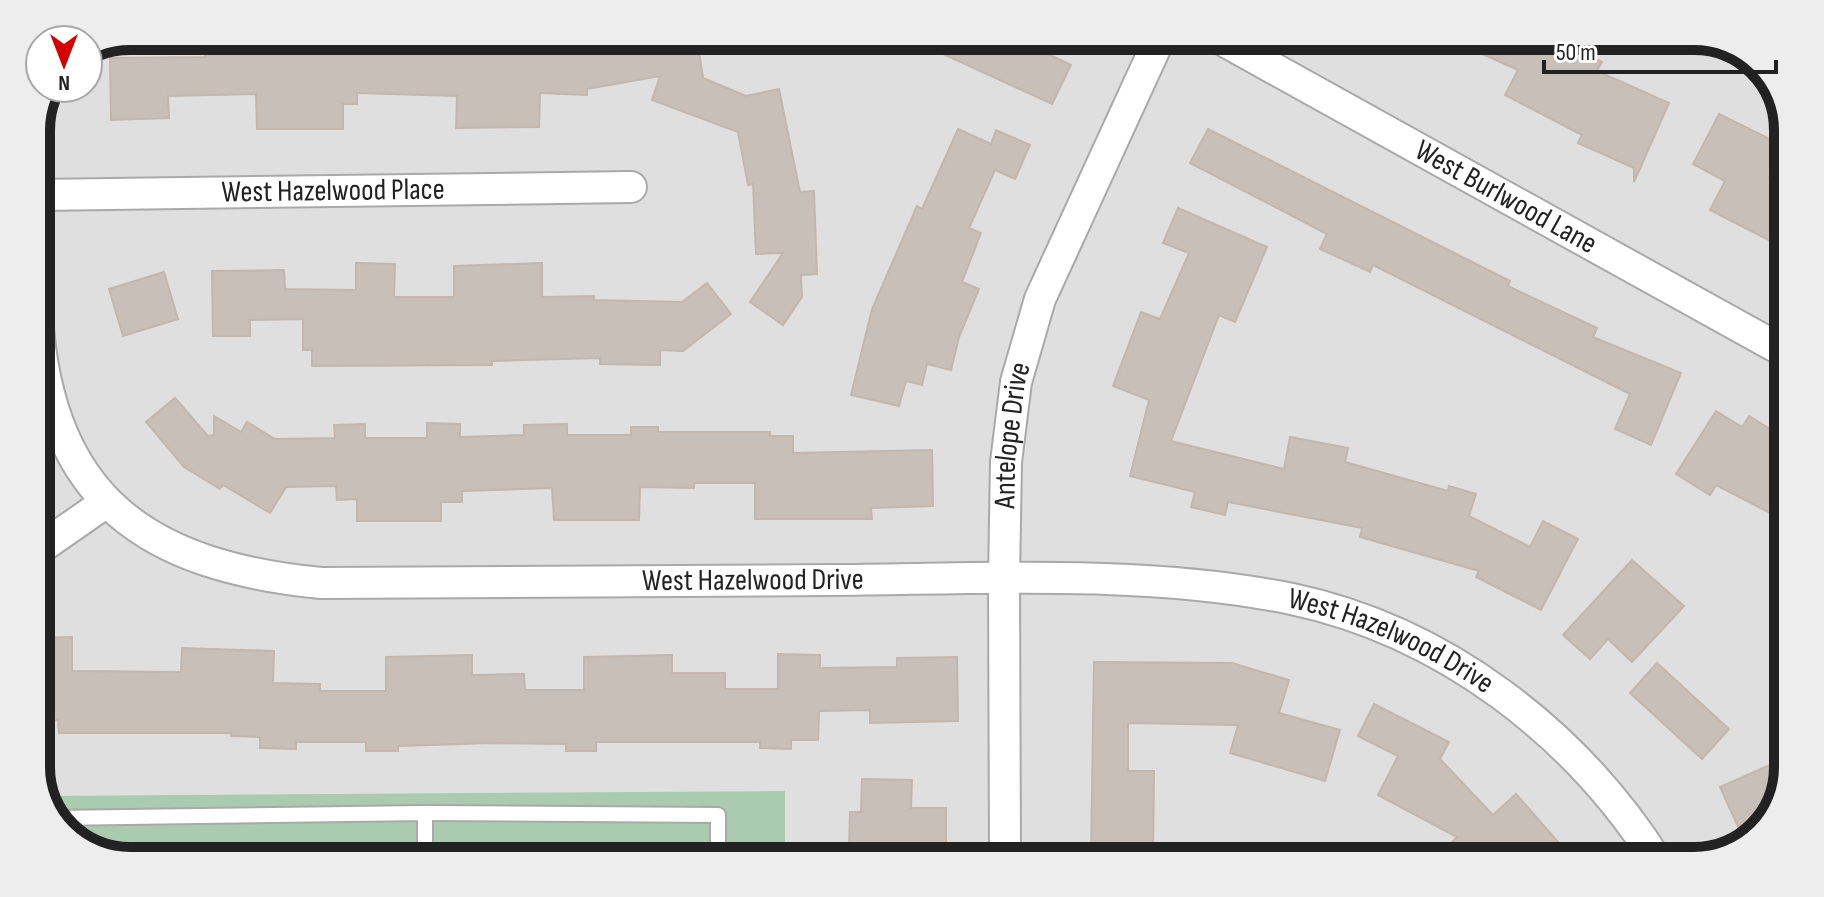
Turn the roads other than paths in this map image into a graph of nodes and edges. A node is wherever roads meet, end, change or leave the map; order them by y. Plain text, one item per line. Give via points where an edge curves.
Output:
1 (1154, 50) edge
2 (1240, 50) edge
3 (631, 187) dead end
4 (50, 195) edge
5 (1774, 346) edge
6 (50, 395) edge
7 (105, 503) junction
8 (50, 541) edge
9 (1004, 579) junction
10 (425, 813) junction
11 (69, 819) edge
12 (425, 847) edge
13 (718, 847) edge
14 (1005, 847) edge
15 (1647, 847) edge

1 - 9 street, Antelope Drive via 1040,299 1024,346 1006,462
2 - 5 street, West Burlwood Lane
3 - 4 street, West Hazelwood Place
6 - 7 street, West Hazelwood Drive via 67,443
7 - 8 street
7 - 9 street, West Hazelwood Drive via 121,519 191,555 274,579 321,583
9 - 14 street, Antelope Drive
9 - 15 street, West Hazelwood Drive via 1236,590 1295,600 1413,641 1499,692 1567,749
10 - 11 lane
10 - 12 lane
10 - 13 lane via 718,815

